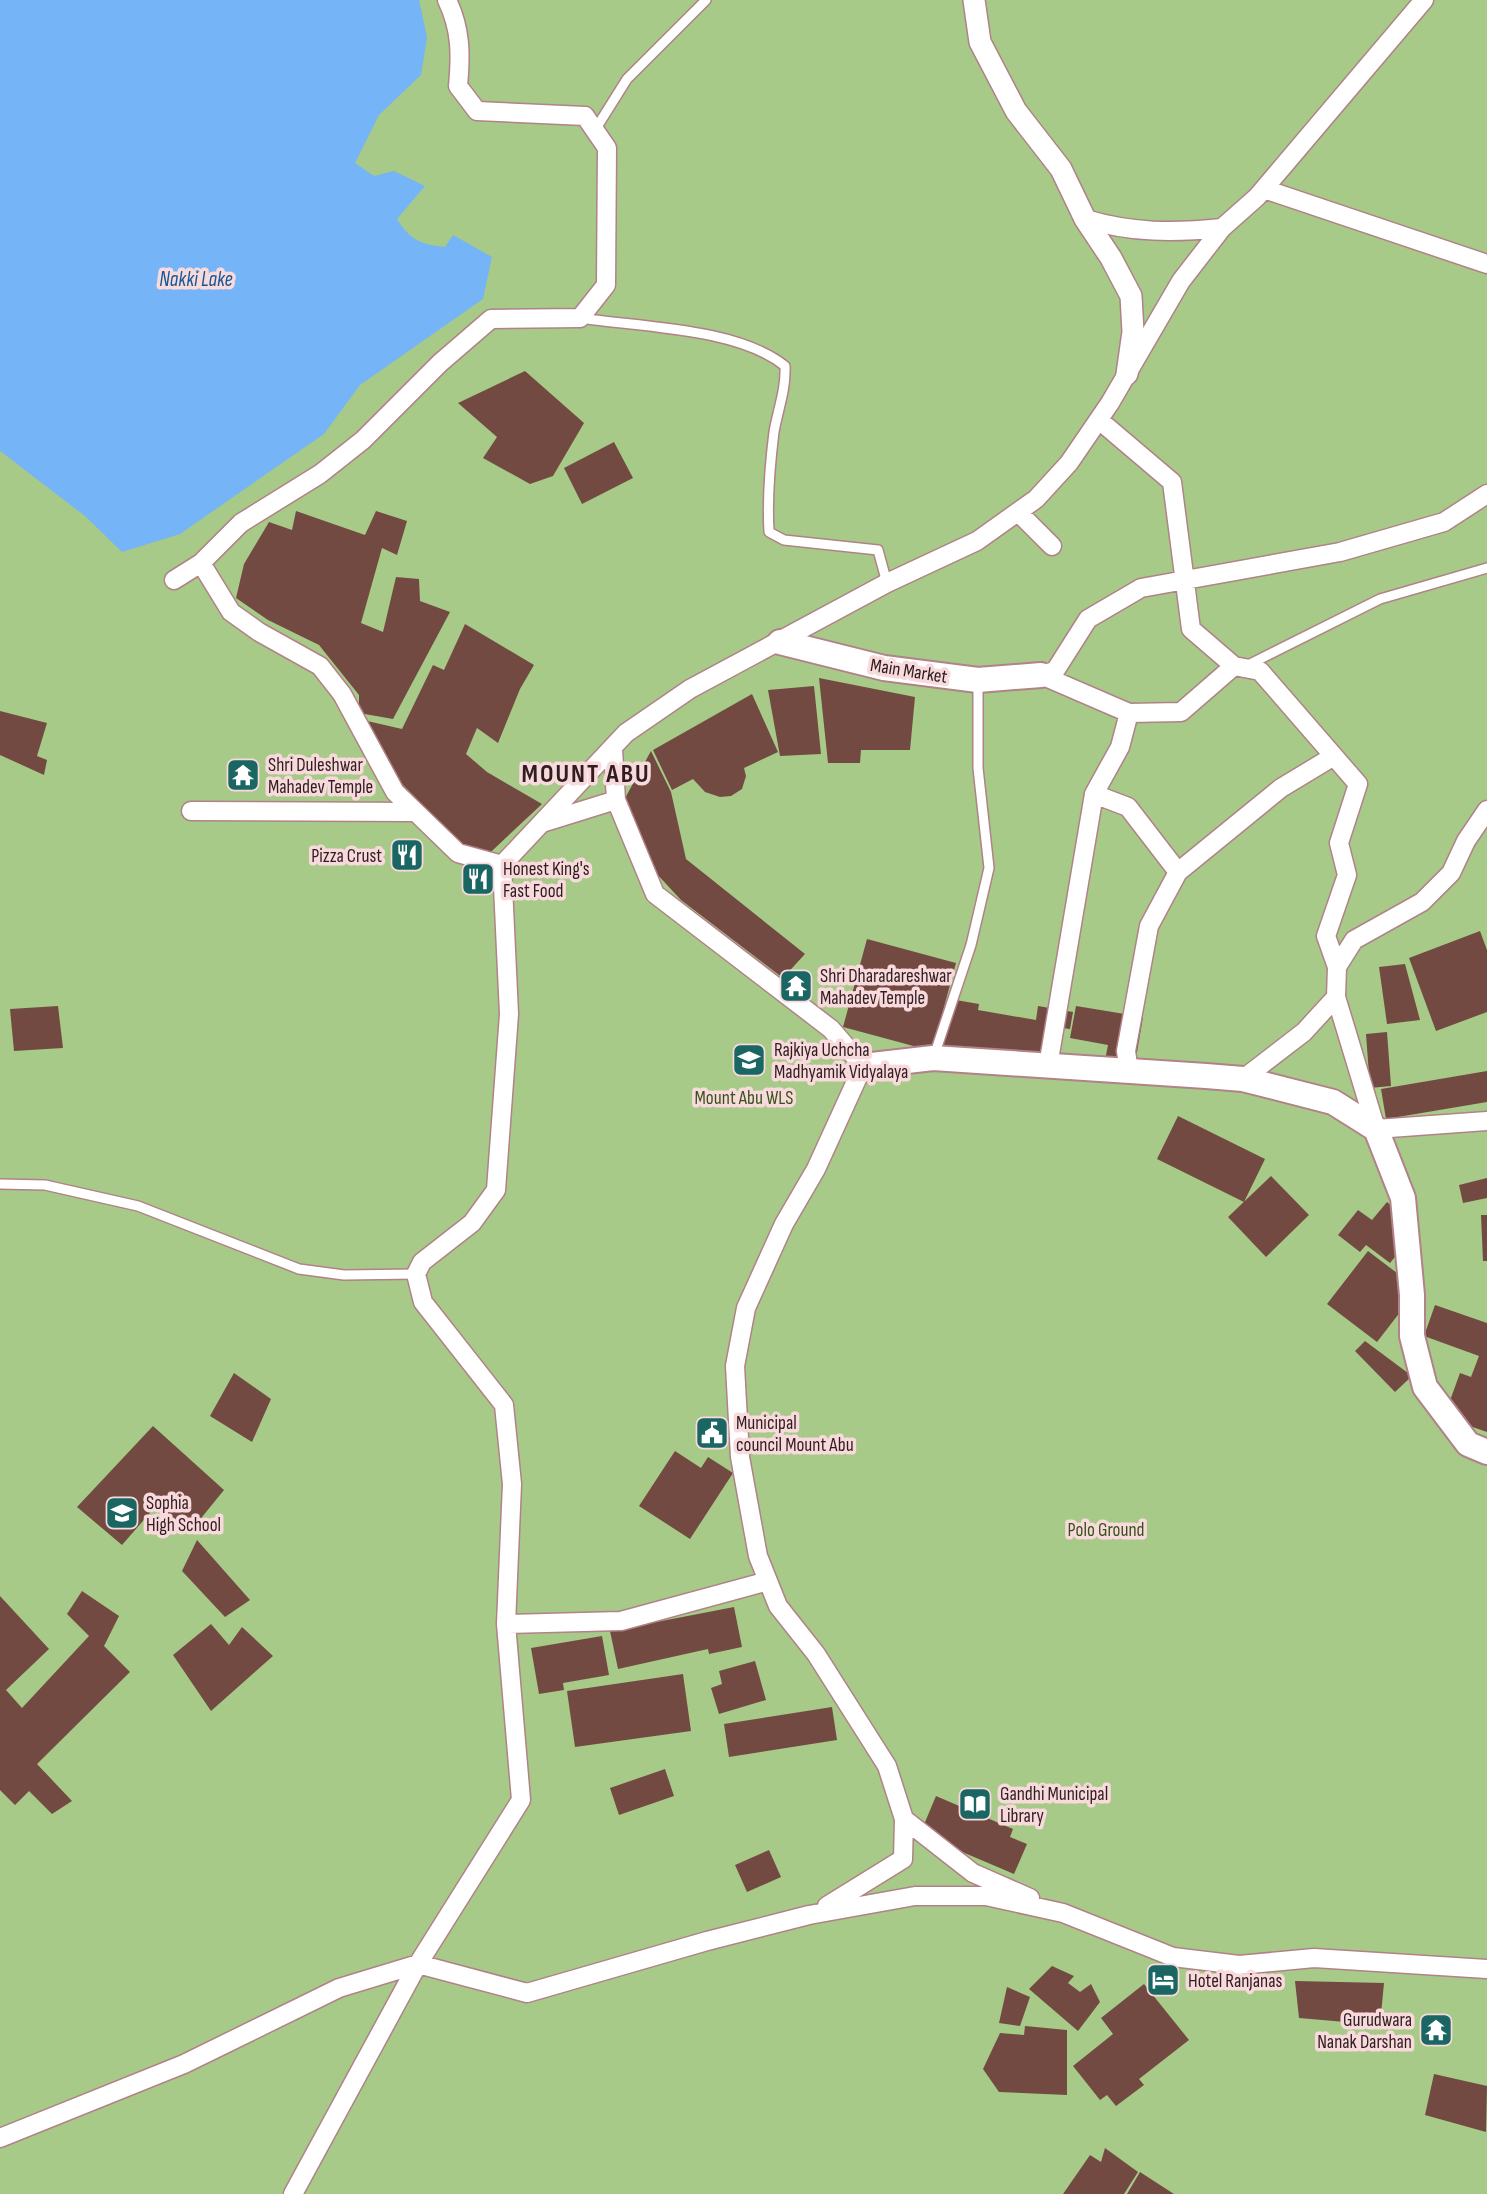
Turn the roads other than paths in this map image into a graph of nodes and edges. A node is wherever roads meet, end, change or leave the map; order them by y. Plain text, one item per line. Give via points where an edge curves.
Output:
1 (447, 0) edge
2 (706, 0) edge
3 (974, 0) edge
4 (1424, 0) edge
5 (595, 130) junction
6 (1264, 189) junction
7 (1085, 219) junction
8 (1222, 228) junction
9 (1487, 264) edge
10 (580, 318) junction
11 (1127, 374) junction
12 (1099, 420) junction
13 (1487, 494) edge
14 (1018, 512) junction
15 (1052, 546) dead end
16 (201, 563) junction
17 (1487, 568) edge
18 (1185, 579) junction
19 (174, 580) dead end
20 (887, 583) junction
21 (780, 642) junction
22 (1238, 666) junction
23 (1041, 675) junction
24 (978, 680) junction
25 (1129, 713) junction
26 (613, 749) junction
27 (1335, 756) junction
28 (1094, 794) junction
29 (616, 800) junction
30 (1487, 810) edge
31 (191, 811) dead end
32 (415, 812) junction
33 (540, 824) junction
34 (502, 865) junction
35 (1178, 872) junction
36 (1337, 967) junction
37 (1336, 997) junction
38 (933, 1058) junction
39 (863, 1066) junction
40 (1048, 1066) junction
41 (1129, 1072) junction
42 (1243, 1079) junction
43 (1487, 1121) edge
44 (1376, 1129) junction
45 (0, 1184) edge
46 (416, 1274) junction
47 (1487, 1452) edge
48 (768, 1581) junction
49 (506, 1624) junction
50 (904, 1819) junction
51 (809, 1915) junction
52 (1069, 1915) junction
53 (418, 1964) junction
54 (1487, 1969) edge
55 (0, 2138) edge
56 (293, 2194) edge

1 - 5 street via 456,18 461,48 458,86 477,111 585,116
2 - 5 lane via 626,79
3 - 7 street via 980,42 1016,111 1061,169
4 - 6 street
5 - 10 street via 607,148 606,285
6 - 8 street
6 - 9 street
7 - 8 street via 1121,230 1153,233
7 - 11 street via 1130,296 1133,332
8 - 11 street via 1181,281
10 - 16 street via 491,319 363,440 320,474 240,523
10 - 20 lane via 737,340 769,353 785,366 786,391 775,429 769,532 784,540 878,550
11 - 12 street
12 - 14 street via 1069,463
12 - 18 street via 1172,482
13 - 18 street via 1444,522 1340,552
14 - 15 street
14 - 20 street via 976,541
16 - 19 street
16 - 32 street via 231,612 320,666 342,694 395,792
17 - 22 lane via 1380,599
18 - 22 street via 1191,629
18 - 23 street via 1141,588 1088,619 1055,671
20 - 21 street
21 - 24 main road, Main Market via 884,668
21 - 26 street via 690,689 626,733
22 - 25 street via 1181,712
22 - 27 street via 1260,671
23 - 24 main road, Main Market
23 - 25 street
24 - 38 lane via 978,768 989,868 971,945
25 - 28 street via 1120,747
26 - 29 street
26 - 33 street
27 - 35 street via 1281,788
27 - 36 street via 1358,783 1339,843 1347,875 1326,936
28 - 35 street via 1128,807
28 - 40 street
29 - 33 street
29 - 39 street via 655,894 831,1029
30 - 36 street via 1451,873 1422,902 1354,940
31 - 32 street
32 - 34 street via 458,853
33 - 34 street
34 - 46 street via 509,1014 496,1190 472,1223 422,1262
35 - 41 street via 1149,926 1126,1051
36 - 37 street
37 - 42 street via 1304,1032
37 - 44 street
38 - 39 main road
38 - 40 main road
39 - 48 street via 746,1308 735,1366 740,1457 758,1556
40 - 41 main road
41 - 42 main road
42 - 44 main road via 1333,1102
43 - 44 street
44 - 47 main road via 1404,1198 1412,1336 1425,1387 1468,1444
45 - 46 lane via 45,1185 138,1206 299,1269 344,1275
46 - 49 street via 423,1302 504,1405 512,1484
48 - 49 street via 621,1621
48 - 50 street via 778,1606 816,1654 887,1766
49 - 53 street via 521,1800
50 - 51 street via 903,1859 845,1898
50 - 52 street via 973,1873
51 - 52 street via 915,1896 974,1896
51 - 53 street via 527,1993
52 - 54 street via 1173,1957 1239,1965 1314,1958
53 - 55 street via 339,1989 184,2064
53 - 56 street

